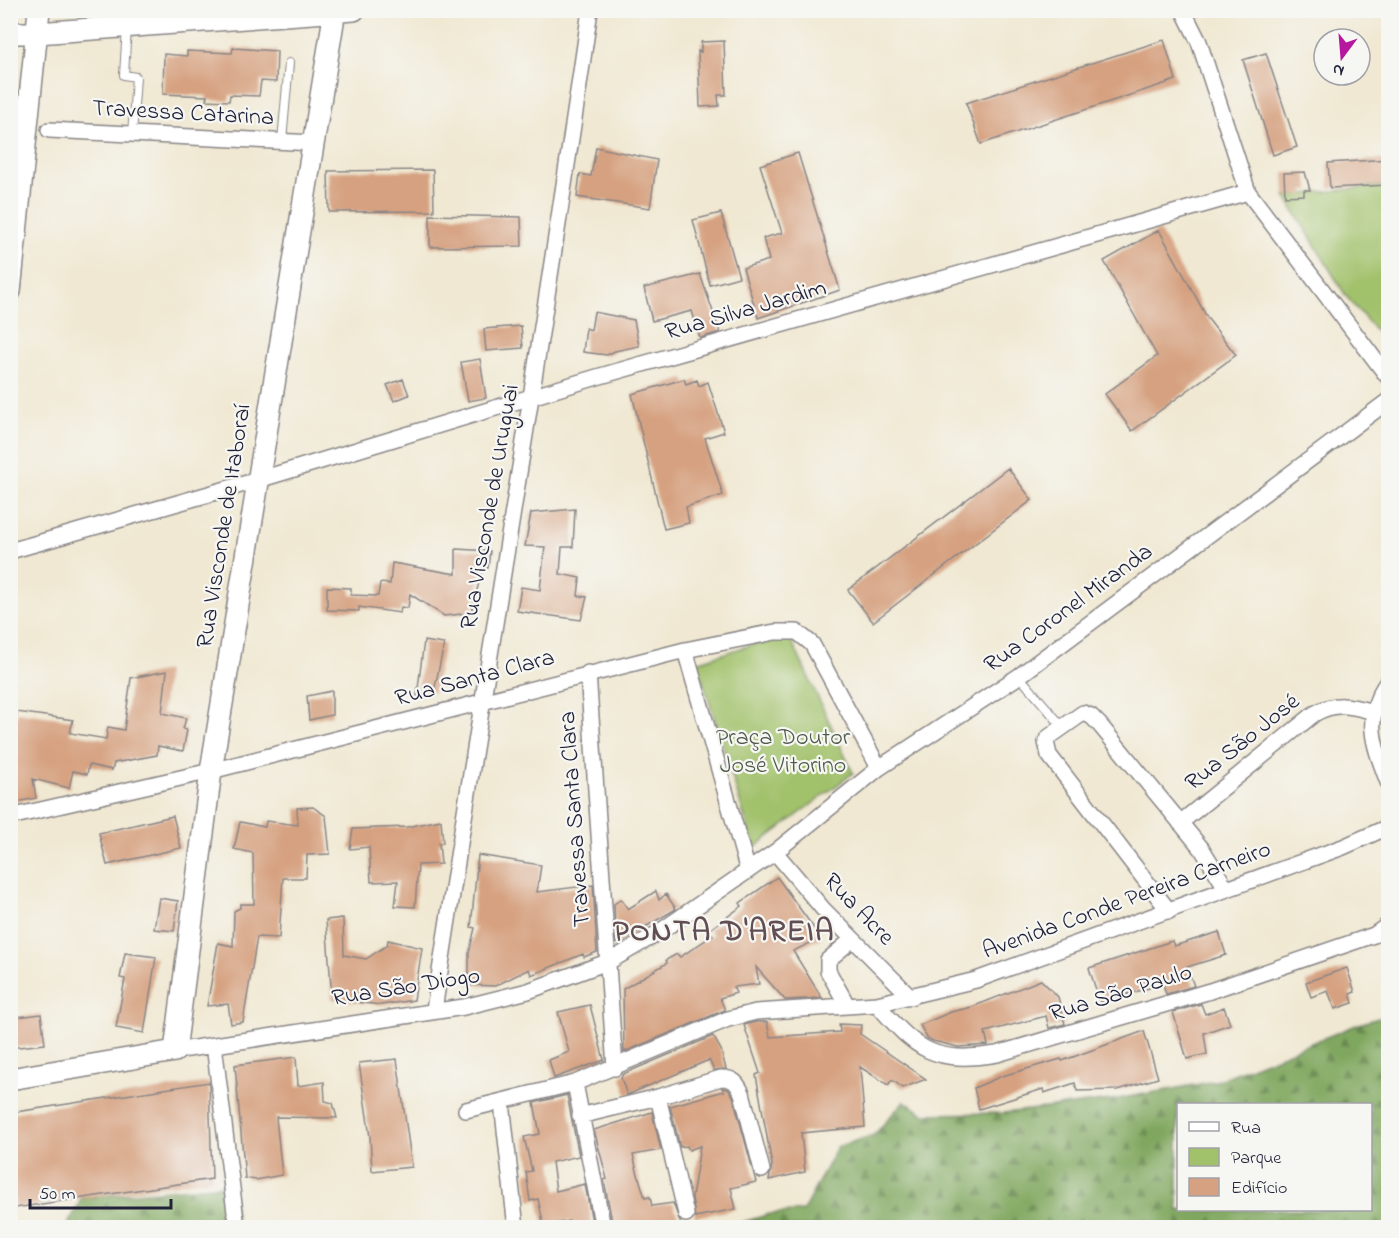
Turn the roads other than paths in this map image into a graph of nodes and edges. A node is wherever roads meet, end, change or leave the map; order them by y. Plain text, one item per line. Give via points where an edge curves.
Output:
1 (39, 10) edge
2 (590, 10) edge
3 (1183, 10) edge
4 (341, 11) edge
5 (127, 25) junction
6 (10, 33) edge
7 (37, 33) junction
8 (289, 63) dead end
9 (49, 130) dead end
10 (132, 135) junction
11 (282, 141) junction
12 (315, 143) junction
13 (1248, 192) junction
14 (10, 291) edge
15 (1389, 377) edge
16 (532, 399) junction
17 (1389, 400) edge
18 (258, 480) junction
19 (10, 551) edge
20 (685, 650) junction
21 (588, 673) junction
22 (1018, 676) junction
23 (1389, 681) edge
24 (481, 702) junction
25 (1373, 712) junction
26 (1062, 726) junction
27 (879, 768) junction
28 (211, 771) junction
29 (1389, 782) edge
30 (10, 817) edge
31 (1180, 823) junction
32 (1389, 827) edge
33 (775, 852) junction
34 (748, 871) junction
35 (1226, 888) junction
36 (1169, 911) junction
37 (1389, 926) edge
38 (853, 939) junction
39 (610, 961) junction
40 (911, 997) junction
41 (877, 1004) junction
42 (847, 1005) junction
43 (434, 1010) junction
44 (214, 1045) junction
45 (175, 1051) junction
46 (615, 1068) junction
47 (10, 1079) edge
48 (575, 1083) junction
49 (658, 1097) junction
50 (502, 1103) junction
51 (466, 1110) dead end
52 (580, 1116) junction
53 (762, 1170) dead end
54 (686, 1214) dead end
55 (237, 1227) edge
56 (516, 1227) edge
57 (603, 1227) edge

1 - 7 street
2 - 16 street, Rua Visconde de Uruguai
3 - 13 street via 1199,42
4 - 5 street
4 - 12 street, Rua Visconde de Itaboraí
5 - 7 street
5 - 10 lane via 124,75 136,77
6 - 7 street
7 - 14 street
8 - 11 lane
9 - 10 street, Travessa Catarina
10 - 11 street, Travessa Catarina
11 - 12 street, Travessa Catarina
12 - 18 street, Rua Visconde de Itaboraí
13 - 15 street
13 - 16 street, Rua Silva Jardim
16 - 18 street, Rua Silva Jardim
16 - 24 street, Rua Visconde de Uruguai
17 - 22 street, Rua Coronel Miranda
18 - 19 street, Rua Silva Jardim
18 - 28 street, Rua Visconde de Itaboraí
20 - 21 street, Rua Santa Clara
20 - 27 street, Rua Santa Clara via 760,634 797,632 812,644 827,667
20 - 34 street
21 - 24 street, Rua Santa Clara
21 - 39 street, Travessa Santa Clara
22 - 26 lane
22 - 27 street, Rua Coronel Miranda
23 - 25 street
24 - 28 street, Rua Santa Clara
24 - 43 street, Rua Visconde de Uruguai
25 - 29 street via 1373,736
25 - 31 street, Rua São José via 1341,705 1314,714
26 - 31 street via 1083,713 1091,716
26 - 36 street via 1046,742 1049,755
27 - 33 street, Rua Coronel Miranda
28 - 30 street, Rua Santa Clara
28 - 45 street, Rua Visconde de Itaboraí
31 - 35 street
32 - 35 street, Avenida Conde Pereira Carneiro
33 - 34 street, Rua São Diogo
33 - 38 street, Rua Acre
34 - 39 street, Rua São Diogo
35 - 36 street, Avenida Conde Pereira Carneiro
36 - 40 street, Avenida Conde Pereira Carneiro via 987,977
37 - 41 street, Rua São Paulo via 1374,935 1210,991 962,1060 933,1053 913,1041
38 - 40 street, Rua Acre
38 - 42 street via 828,960 828,971
39 - 43 street, Rua São Diogo via 528,991 464,1007
39 - 46 street, Travessa Santa Clara
40 - 41 street, Avenida Conde Pereira Carneiro
41 - 42 street, Avenida Conde Pereira Carneiro
42 - 46 street, Avenida Conde Pereira Carneiro via 756,1012 728,1019
43 - 44 street, Rua São Diogo
44 - 45 street, Rua São Diogo
44 - 55 street
45 - 47 street, Rua São Diogo
46 - 48 street, Avenida Conde Pereira Carneiro
48 - 50 street, Avenida Conde Pereira Carneiro
48 - 52 street
49 - 52 street
49 - 53 street via 722,1078 736,1082
49 - 54 street
50 - 51 street, Avenida Conde Pereira Carneiro
50 - 56 street
52 - 57 street

